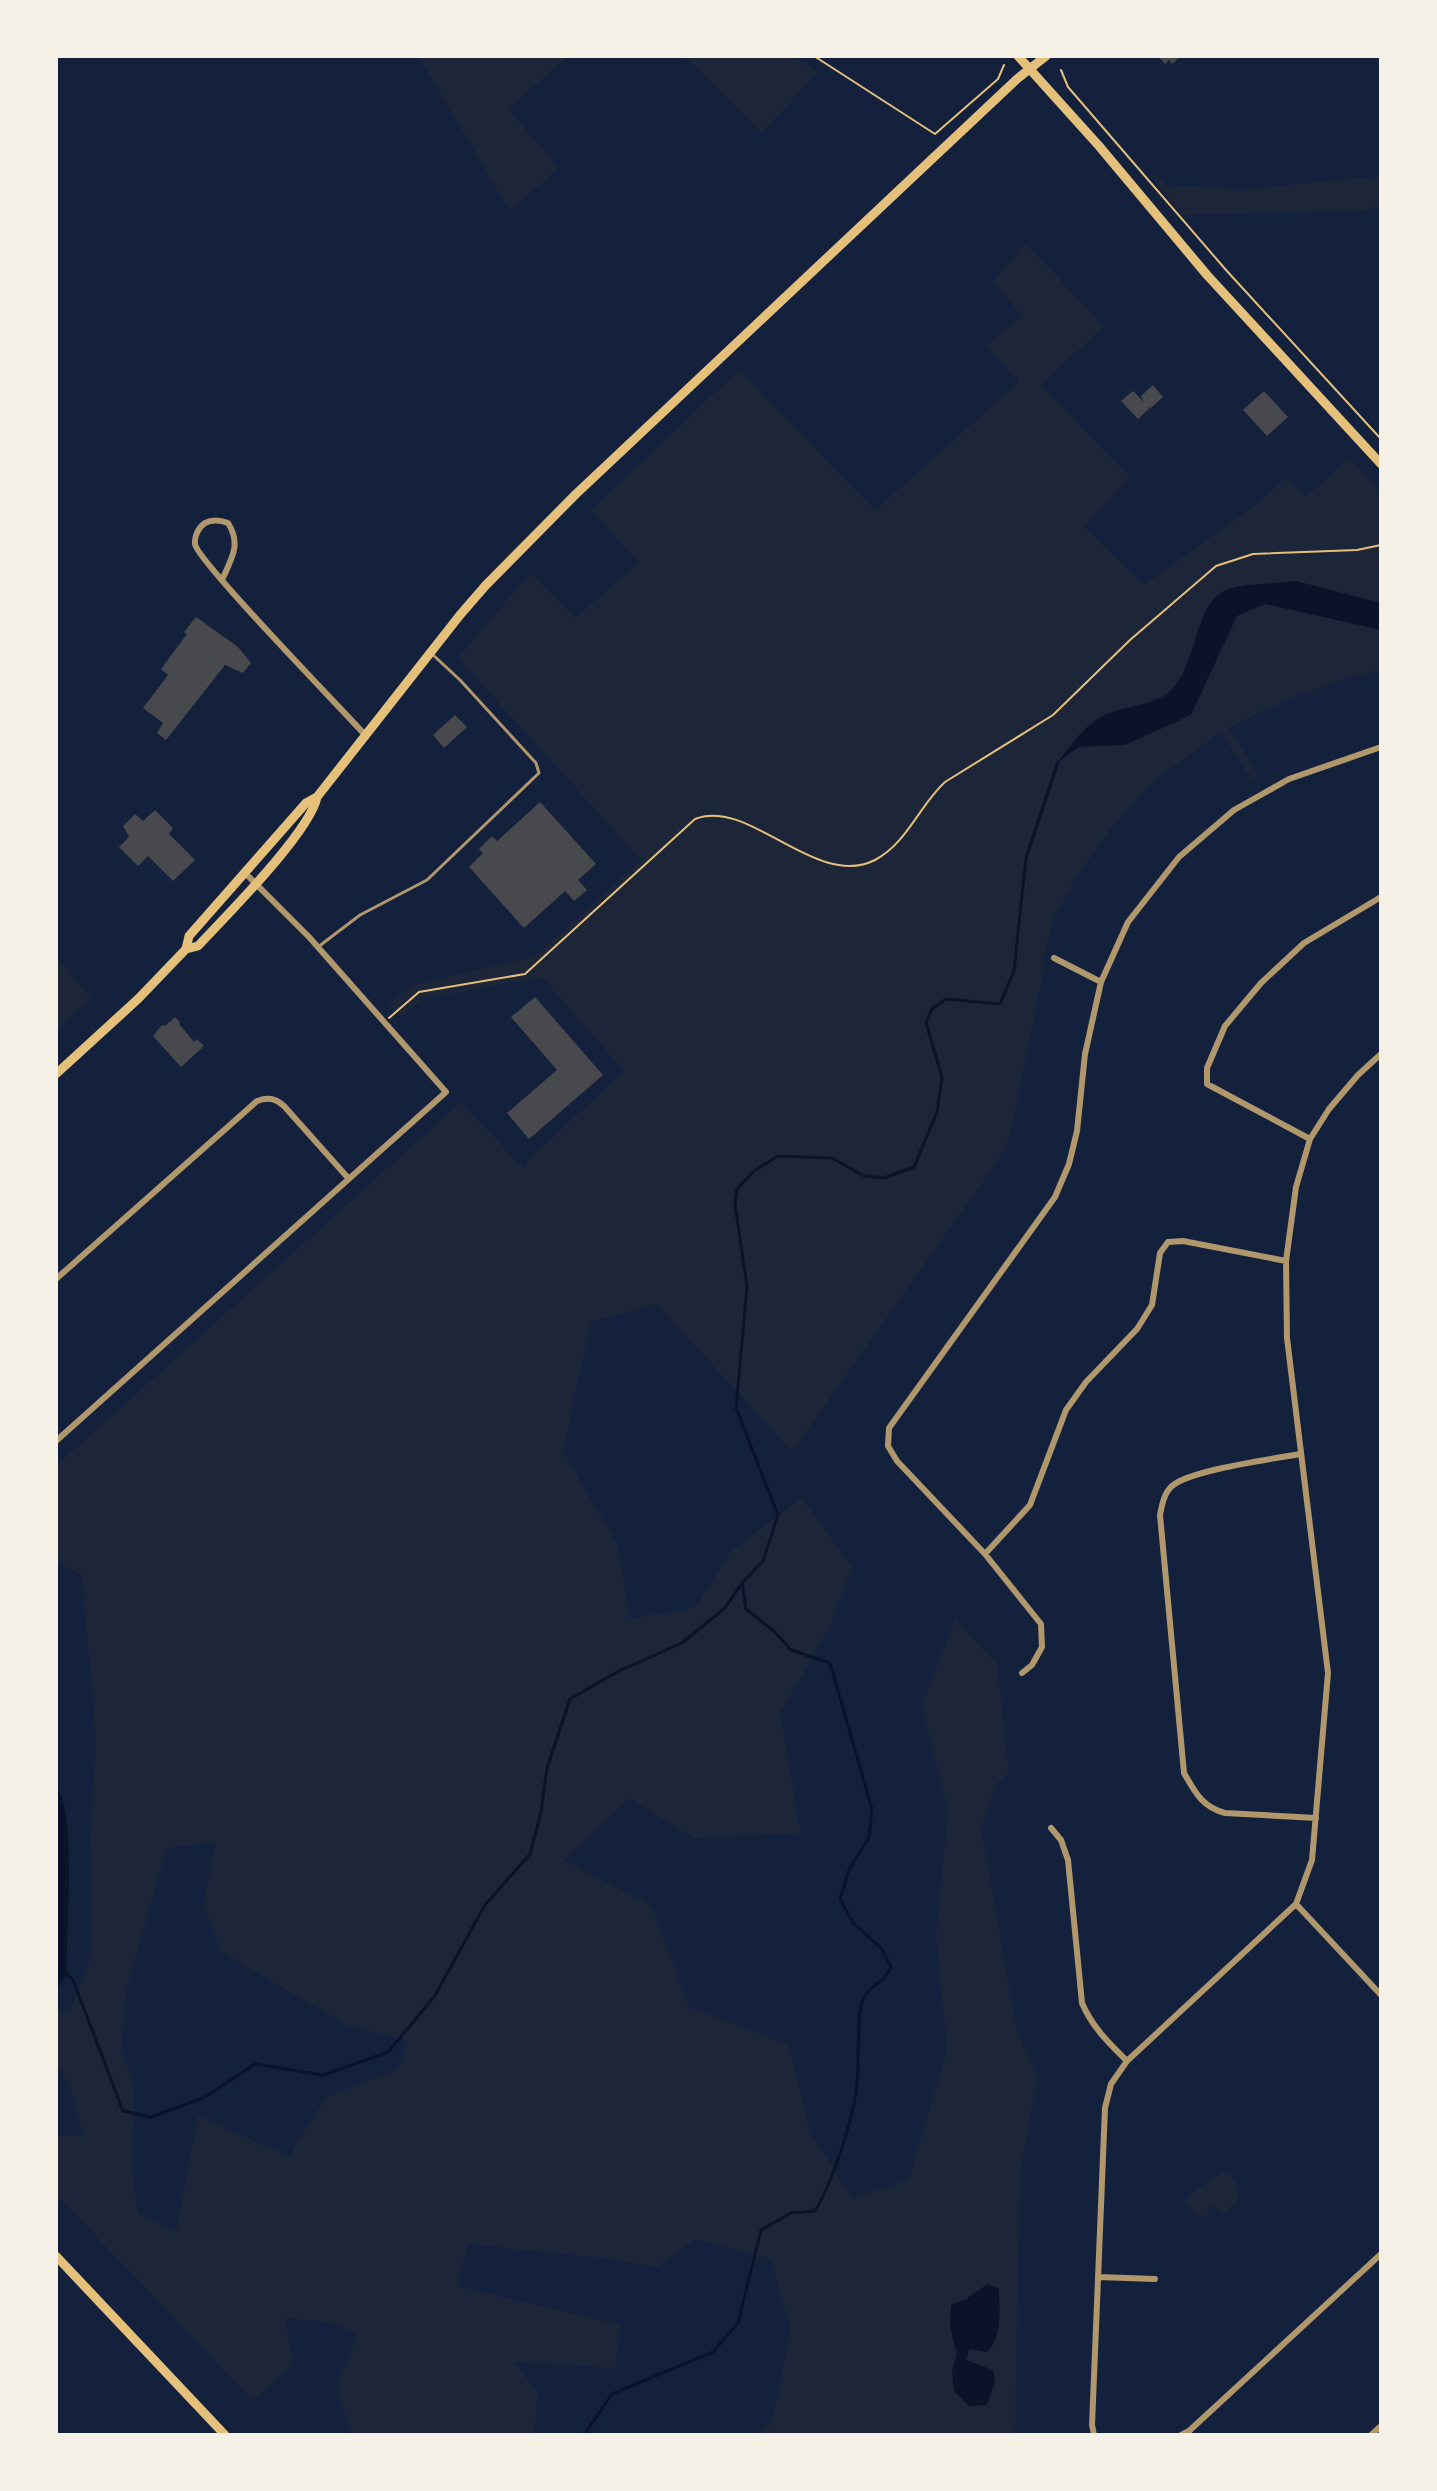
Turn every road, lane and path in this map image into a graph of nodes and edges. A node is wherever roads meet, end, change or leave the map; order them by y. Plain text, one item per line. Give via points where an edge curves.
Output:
1 (814, 56) edge
2 (1018, 56) edge
3 (1046, 56) edge
4 (1004, 65) dead end
5 (1031, 68) junction
6 (1061, 70) dead end
7 (1381, 439) edge
8 (1381, 464) edge
9 (1381, 545) edge
10 (222, 580) junction
11 (430, 653) junction
12 (367, 736) junction
13 (1381, 747) edge
14 (317, 797) junction
15 (246, 874) junction
16 (256, 882) junction
17 (1381, 897) edge
18 (318, 947) junction
19 (186, 949) junction
20 (1054, 958) dead end
21 (1101, 982) junction
22 (385, 1021) junction
23 (1381, 1054) edge
24 (56, 1074) edge
25 (1310, 1139) junction
26 (349, 1179) junction
27 (1286, 1261) junction
28 (56, 1279) edge
29 (56, 1441) edge
30 (1300, 1454) junction
31 (985, 1554) junction
32 (1022, 1673) dead end
33 (1316, 1818) junction
34 (1051, 1828) dead end
35 (1296, 1904) junction
36 (1381, 1995) edge
37 (1127, 2061) junction
38 (1381, 2254) edge
39 (56, 2256) edge
40 (1098, 2277) junction
41 (1155, 2279) dead end
42 (1381, 2426) edge
43 (225, 2435) edge
44 (1094, 2435) edge
45 (1181, 2435) edge
46 (1371, 2435) edge

1 - 4 path via 935,134 998,79
2 - 5 main road
3 - 5 main road
5 - 8 main road via 1207,275
5 - 11 main road via 576,494 486,585
6 - 7 path via 1068,87 1143,175
9 - 22 path via 1253,554 1216,566 1053,715 945,782 894,846 877,859 861,866 828,863 739,822 709,814 695,819 525,974 419,992
10 - 10 street via 236,534 228,523 212,520 201,526 195,544
10 - 12 street
11 - 12 main road
11 - 18 lane via 536,763 539,773 427,880 360,915
12 - 14 main road
13 - 21 street via 1289,779 1234,810 1162,878 1128,922
14 - 15 main road via 306,803
14 - 16 main road via 315,810
15 - 16 street
15 - 19 main road via 189,936
16 - 18 street
16 - 19 main road via 198,946
17 - 25 street via 1304,943 1261,983 1225,1026 1207,1068 1207,1084
18 - 22 street
19 - 24 main road
20 - 21 street
21 - 31 street via 1085,1054 1077,1131 1055,1197 889,1428 888,1446 897,1461
22 - 26 street via 446,1092
23 - 25 street via 1329,1109
25 - 27 street via 1296,1187
26 - 28 street via 284,1106 265,1098
26 - 29 street
27 - 30 street via 1287,1338
27 - 31 street via 1168,1242 1160,1253 1152,1305 1066,1410 1030,1505
30 - 33 street via 1328,1673
30 - 33 street via 1188,1477 1171,1487 1160,1515 1184,1773 1211,1809
31 - 32 street via 1041,1624 1042,1647
33 - 35 street via 1312,1860
34 - 37 street via 1068,1860 1082,2003 1088,2019
35 - 36 street
35 - 37 street
37 - 40 street via 1111,2084 1105,2108
38 - 45 street
39 - 43 main road
40 - 41 street
40 - 44 street
42 - 46 street

